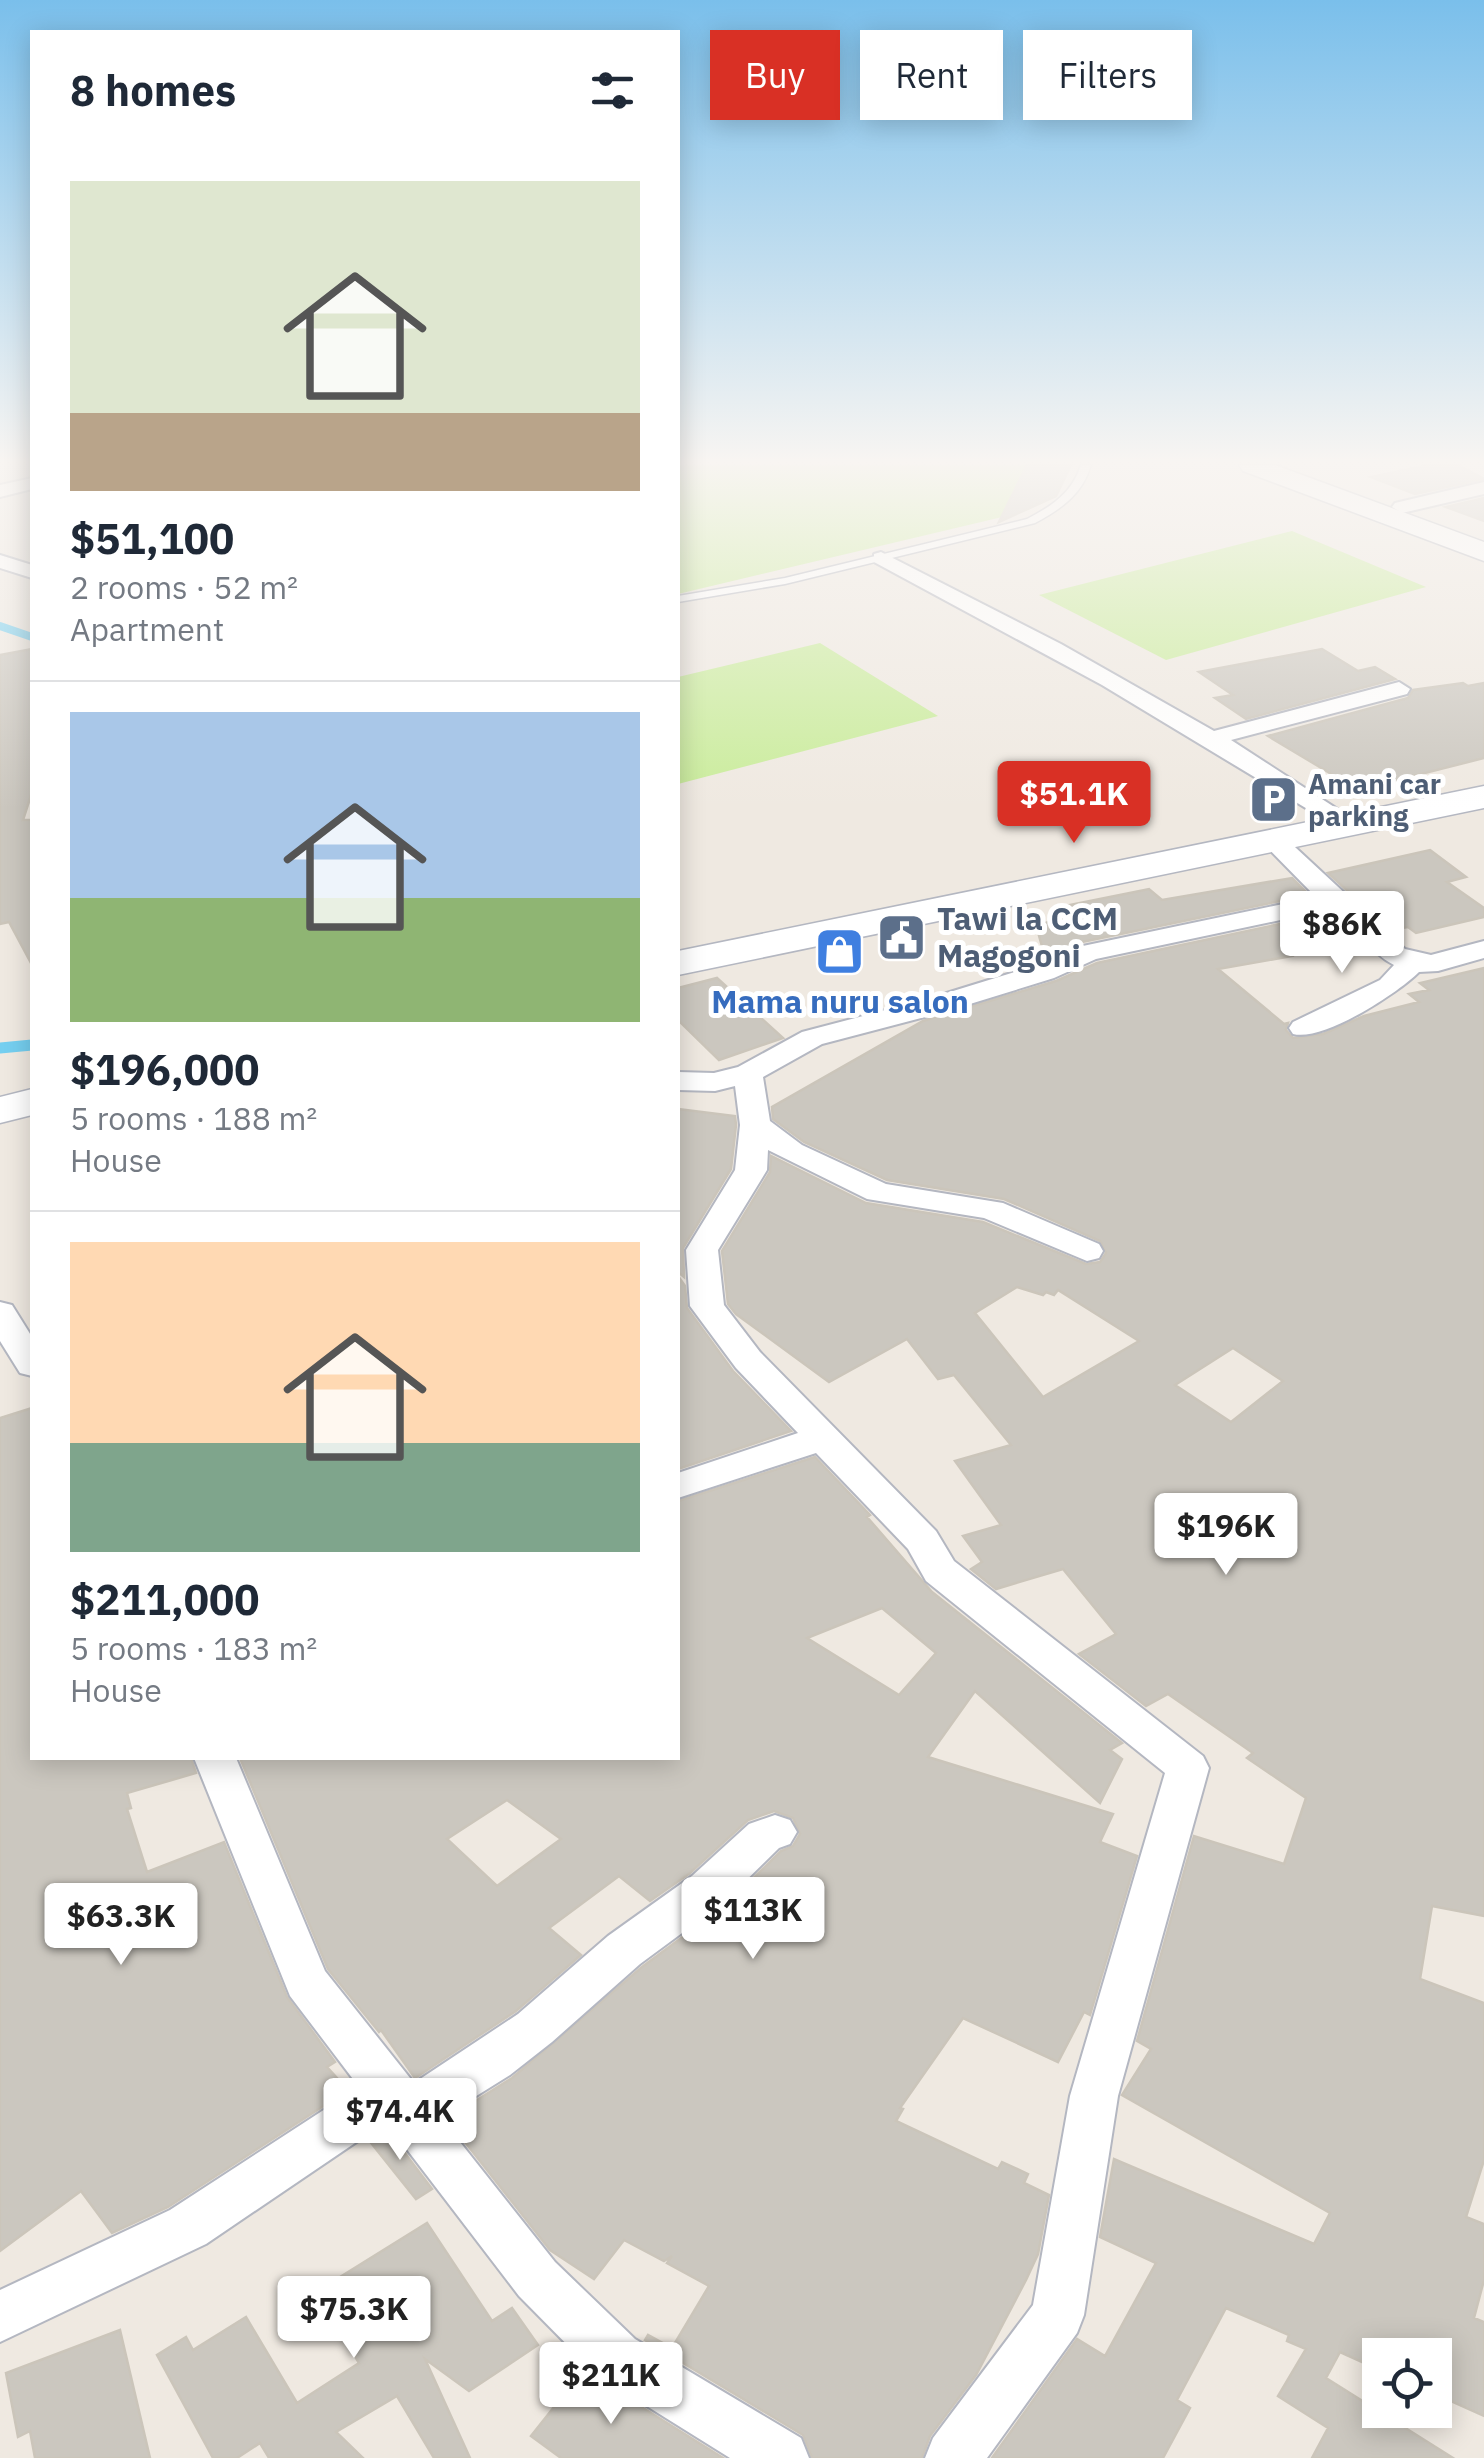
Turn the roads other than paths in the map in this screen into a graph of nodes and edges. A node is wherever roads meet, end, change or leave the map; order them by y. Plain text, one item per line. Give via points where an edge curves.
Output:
1 (790, 580) edge
2 (923, 580) edge
3 (680, 600) edge
4 (1399, 689) dead end
5 (1214, 738) junction
6 (1484, 778) edge
7 (1484, 797) edge
8 (1333, 814) junction
9 (1274, 840) junction
10 (1337, 902) junction
11 (680, 942) edge
12 (1484, 949) edge
13 (680, 962) edge
14 (1412, 963) junction
15 (1303, 1028) dead end
16 (748, 1073) junction
17 (30, 1079) edge
18 (680, 1081) edge
19 (0, 1086) edge
20 (30, 1102) edge
21 (0, 1110) edge
22 (755, 1124) junction
23 (1086, 1250) dead end
24 (690, 1252) edge
25 (0, 1312) edge
26 (692, 1312) edge
27 (30, 1362) edge
28 (822, 1438) junction
29 (680, 1485) edge
30 (216, 1760) edge
31 (776, 1832) dead end
32 (399, 2102) junction
33 (0, 2317) edge
34 (782, 2458) edge
35 (954, 2458) edge

1 - 3 lane
2 - 5 street
4 - 5 street
5 - 8 street
6 - 8 main road
7 - 9 main road
8 - 11 main road
9 - 10 street
9 - 13 main road
10 - 14 street
10 - 16 street via 1088,952 1044,972 812,1038
12 - 14 street
14 - 15 street via 1390,986
16 - 18 street via 715,1082
16 - 22 street
17 - 19 main road
20 - 21 main road
22 - 23 street via 791,1152 878,1192 992,1210
22 - 24 street via 751,1170
24 - 26 street
25 - 27 street
26 - 28 street
28 - 29 street
28 - 35 street via 922,1540 940,1570 1188,1768 1094,2096 1058,2315
30 - 32 street via 306,1982
31 - 32 street via 494,2060
32 - 33 street via 188,2227
32 - 34 street via 537,2280 616,2356

